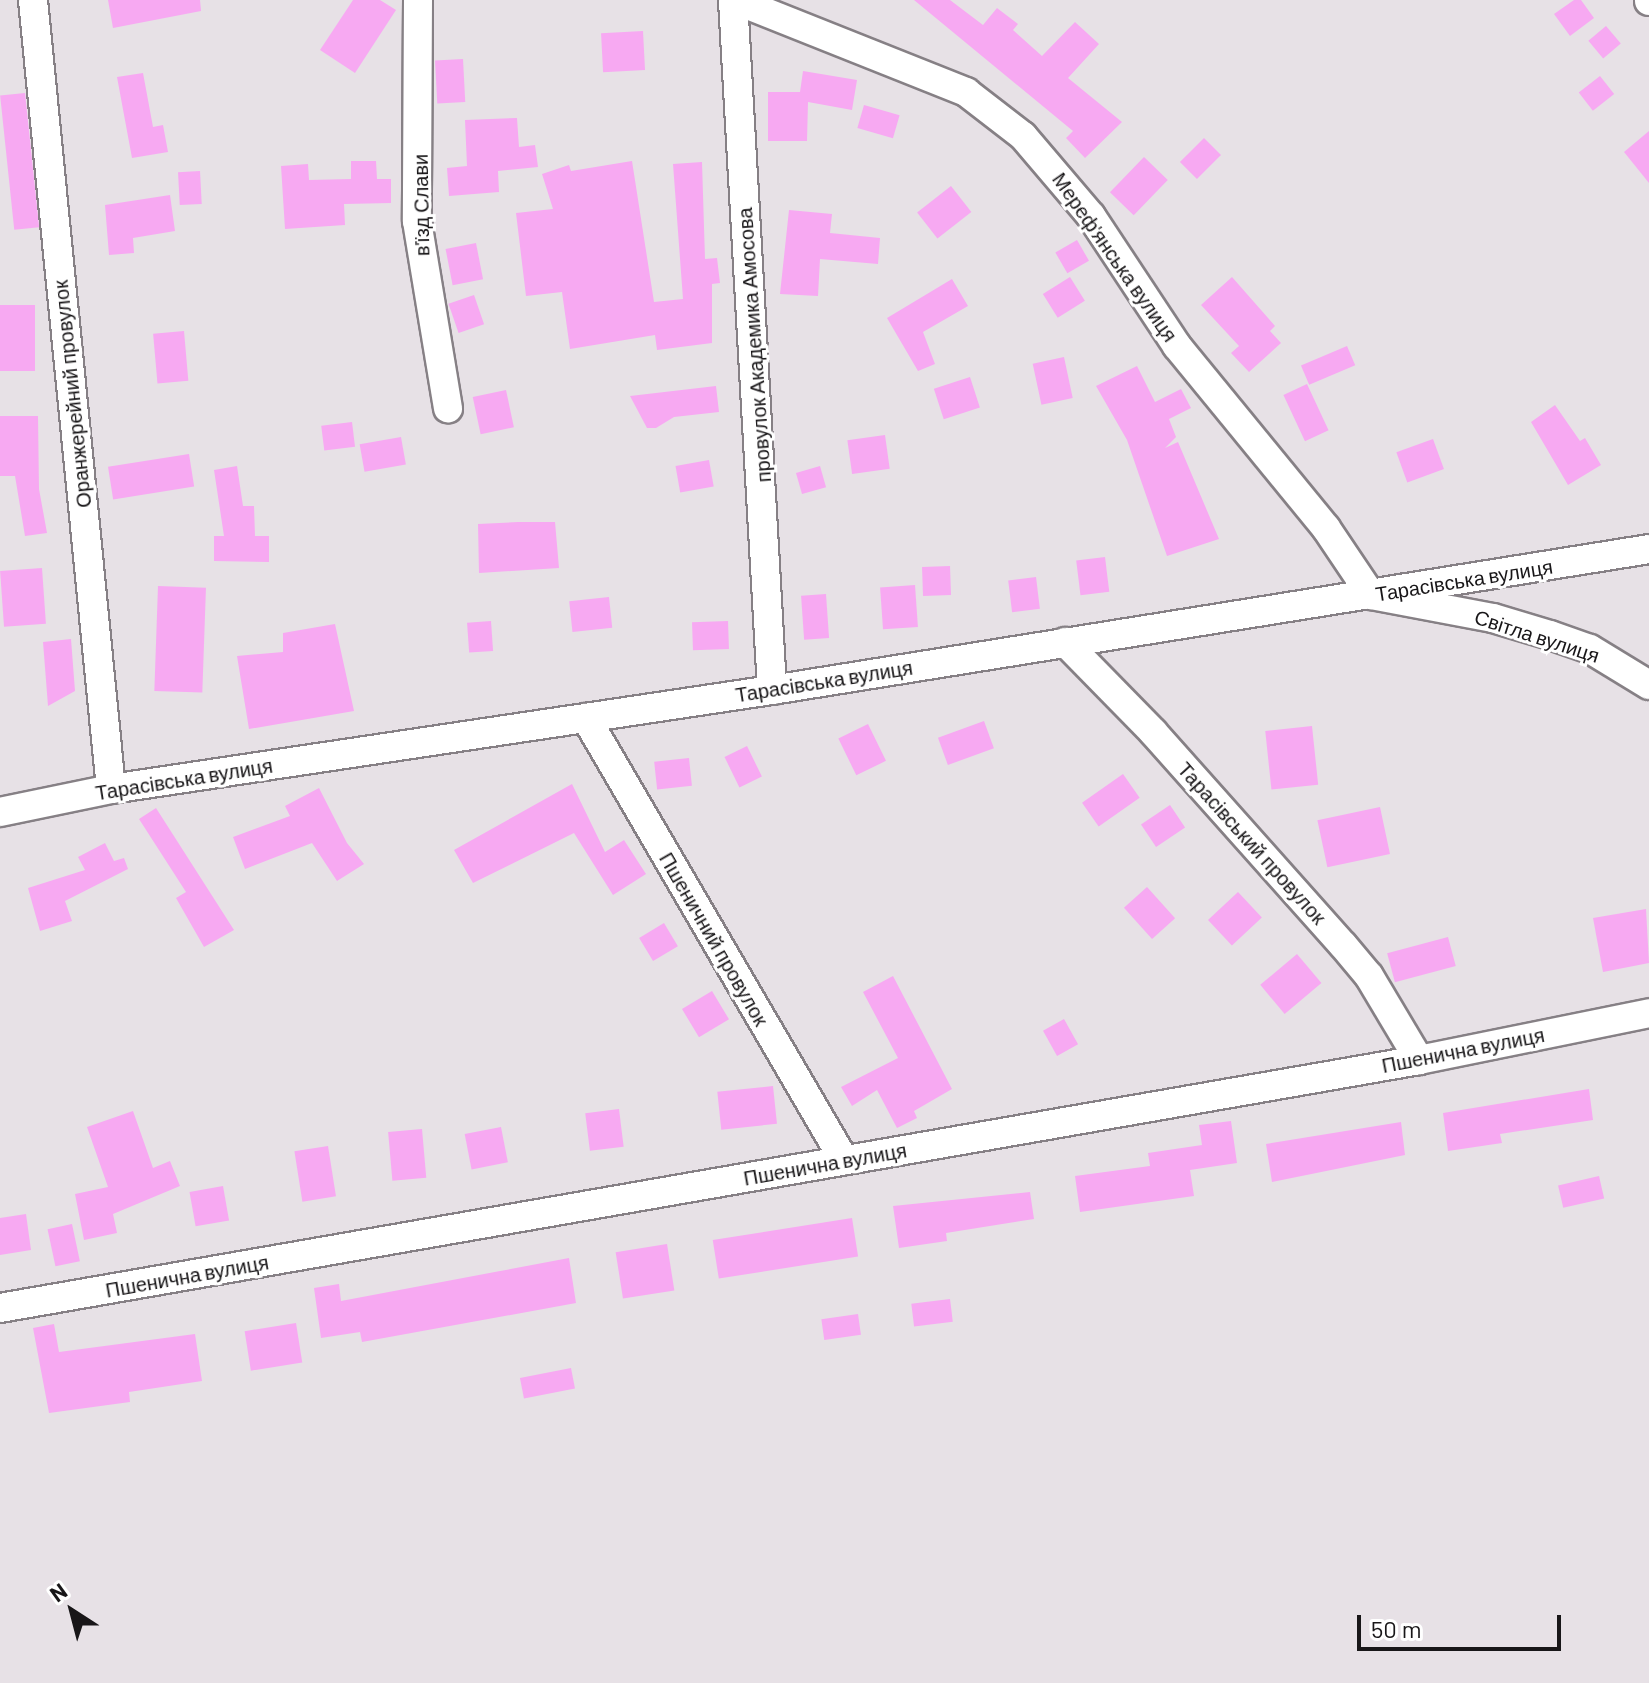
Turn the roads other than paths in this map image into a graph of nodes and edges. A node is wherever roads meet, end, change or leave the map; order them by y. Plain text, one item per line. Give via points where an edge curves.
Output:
1 (33, 0) edge
2 (418, 0) edge
3 (734, 0) edge
4 (448, 408) dead end
5 (1649, 549) edge
6 (1371, 595) junction
7 (1065, 642) junction
8 (1649, 685) edge
9 (772, 690) junction
10 (586, 718) junction
11 (111, 789) junction
12 (0, 812) edge
13 (1649, 1013) edge
14 (1419, 1060) junction
15 (844, 1160) junction
16 (0, 1308) edge

1 - 11 street, Оранжерейний провулок
2 - 4 street, в'їзд Слави via 417,221
3 - 6 street, Мереф'янська вулиця via 966,92 1023,136 1091,216 1194,369 1326,528
3 - 9 street, провулок Академика Амосова
5 - 6 street, Тарасівська вулиця
6 - 7 street, Тарасівська вулиця
6 - 8 street, Світла вулиця via 1493,618 1550,635 1590,649
7 - 9 street, Тарасівська вулиця
7 - 14 street, Тарасівський провулок via 1343,945 1369,976
9 - 10 street, Тарасівська вулиця
10 - 11 street, Тарасівська вулиця
10 - 15 street, Пшеничний провулок
11 - 12 street, Тарасівська вулиця
13 - 14 street, Пшенична вулиця
14 - 15 street, Пшенична вулиця
15 - 16 street, Пшенична вулиця

